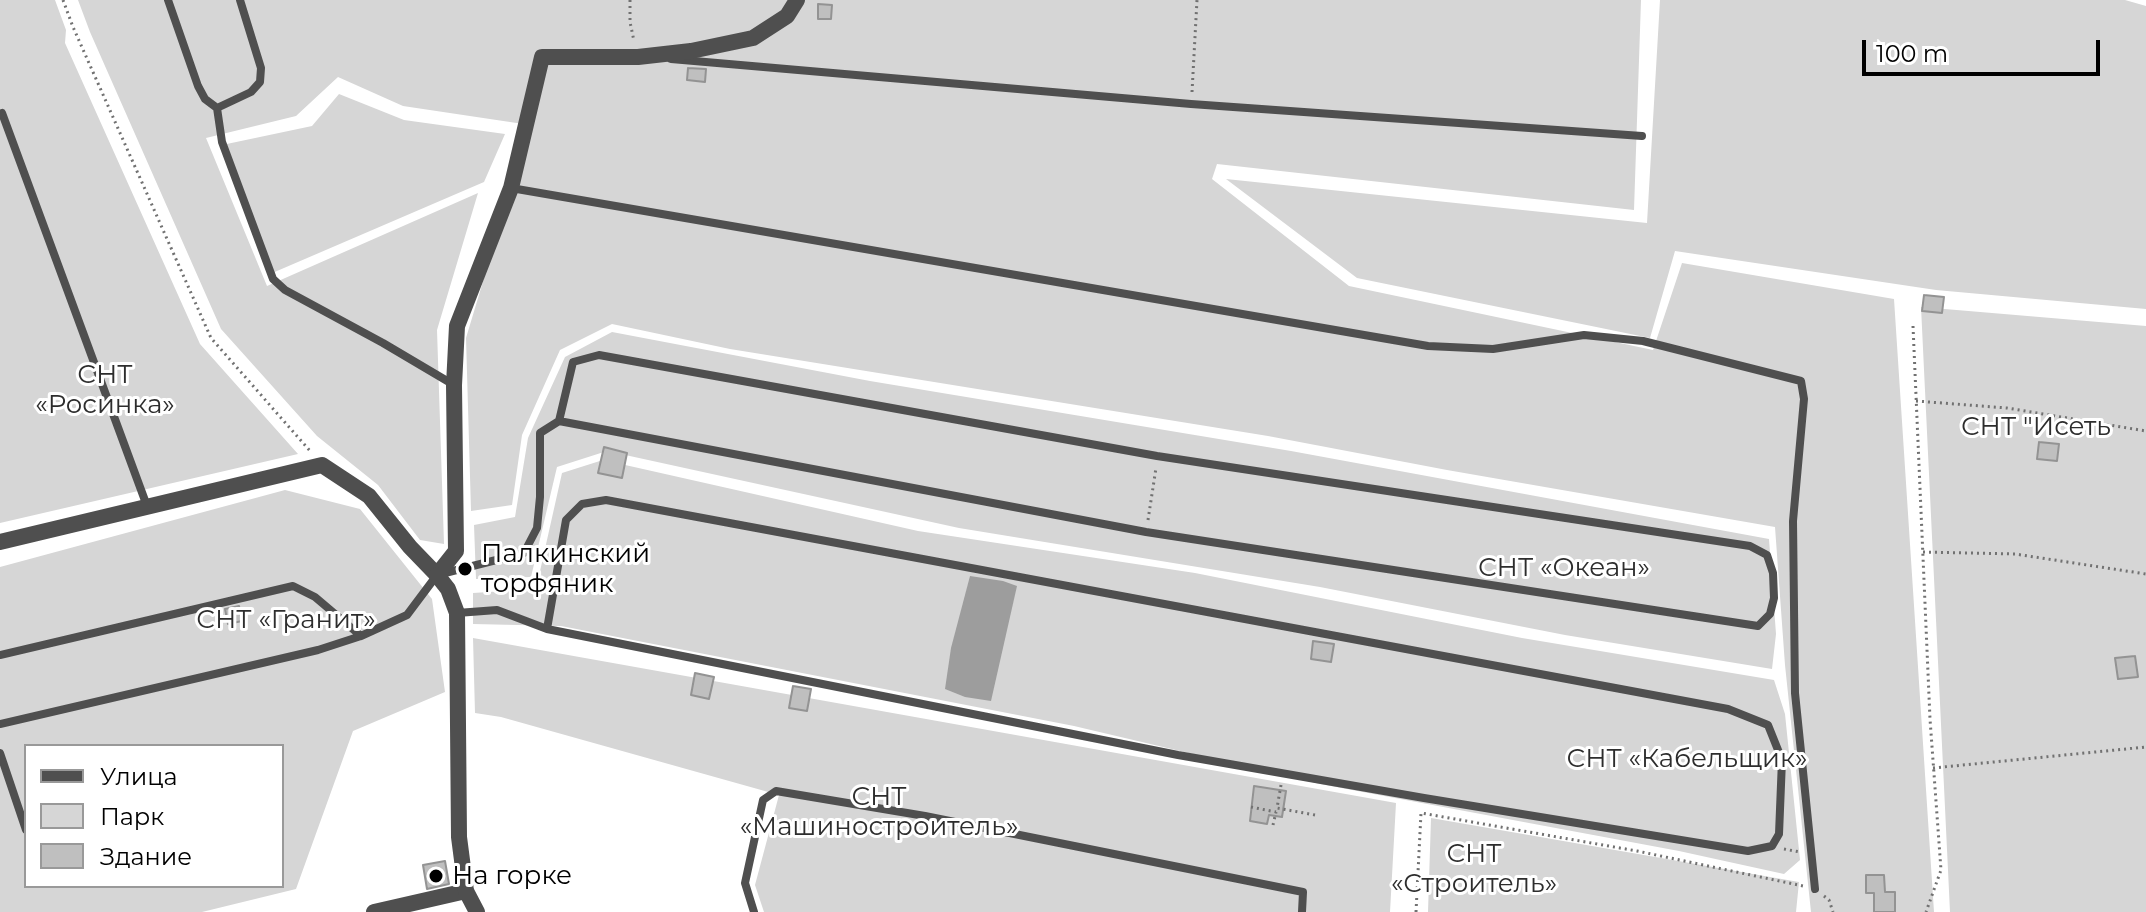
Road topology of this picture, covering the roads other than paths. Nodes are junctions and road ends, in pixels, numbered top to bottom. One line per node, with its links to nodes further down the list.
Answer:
1 (168, 0): 5 (lane)
2 (240, 0): 5 (lane)
3 (797, 0): 4 (street)
4 (638, 57): 7 (lane); 8 (street)
5 (217, 108): 9 (lane)
6 (2, 113): 11 (lane)
7 (1642, 136)
8 (511, 188): 9 (street); 21 (lane)
9 (454, 385): 13 (street)
10 (559, 421): 10 (lane); 13 (lane)
11 (147, 507): 12 (street); 13 (street)
12 (0, 542)
13 (437, 575): 14 (street); 16 (lane)
14 (457, 613): 15 (lane); 22 (street)
15 (547, 629): 15 (lane)
16 (361, 636): 17 (lane); 18 (lane)
17 (0, 655)
18 (0, 724)
19 (0, 753): 20 (lane)
20 (24, 824)
21 (1815, 889)
22 (466, 891): 23 (street); 24 (street)
23 (374, 912)
24 (477, 912)
25 (754, 912): 26 (lane)
26 (1302, 912)

